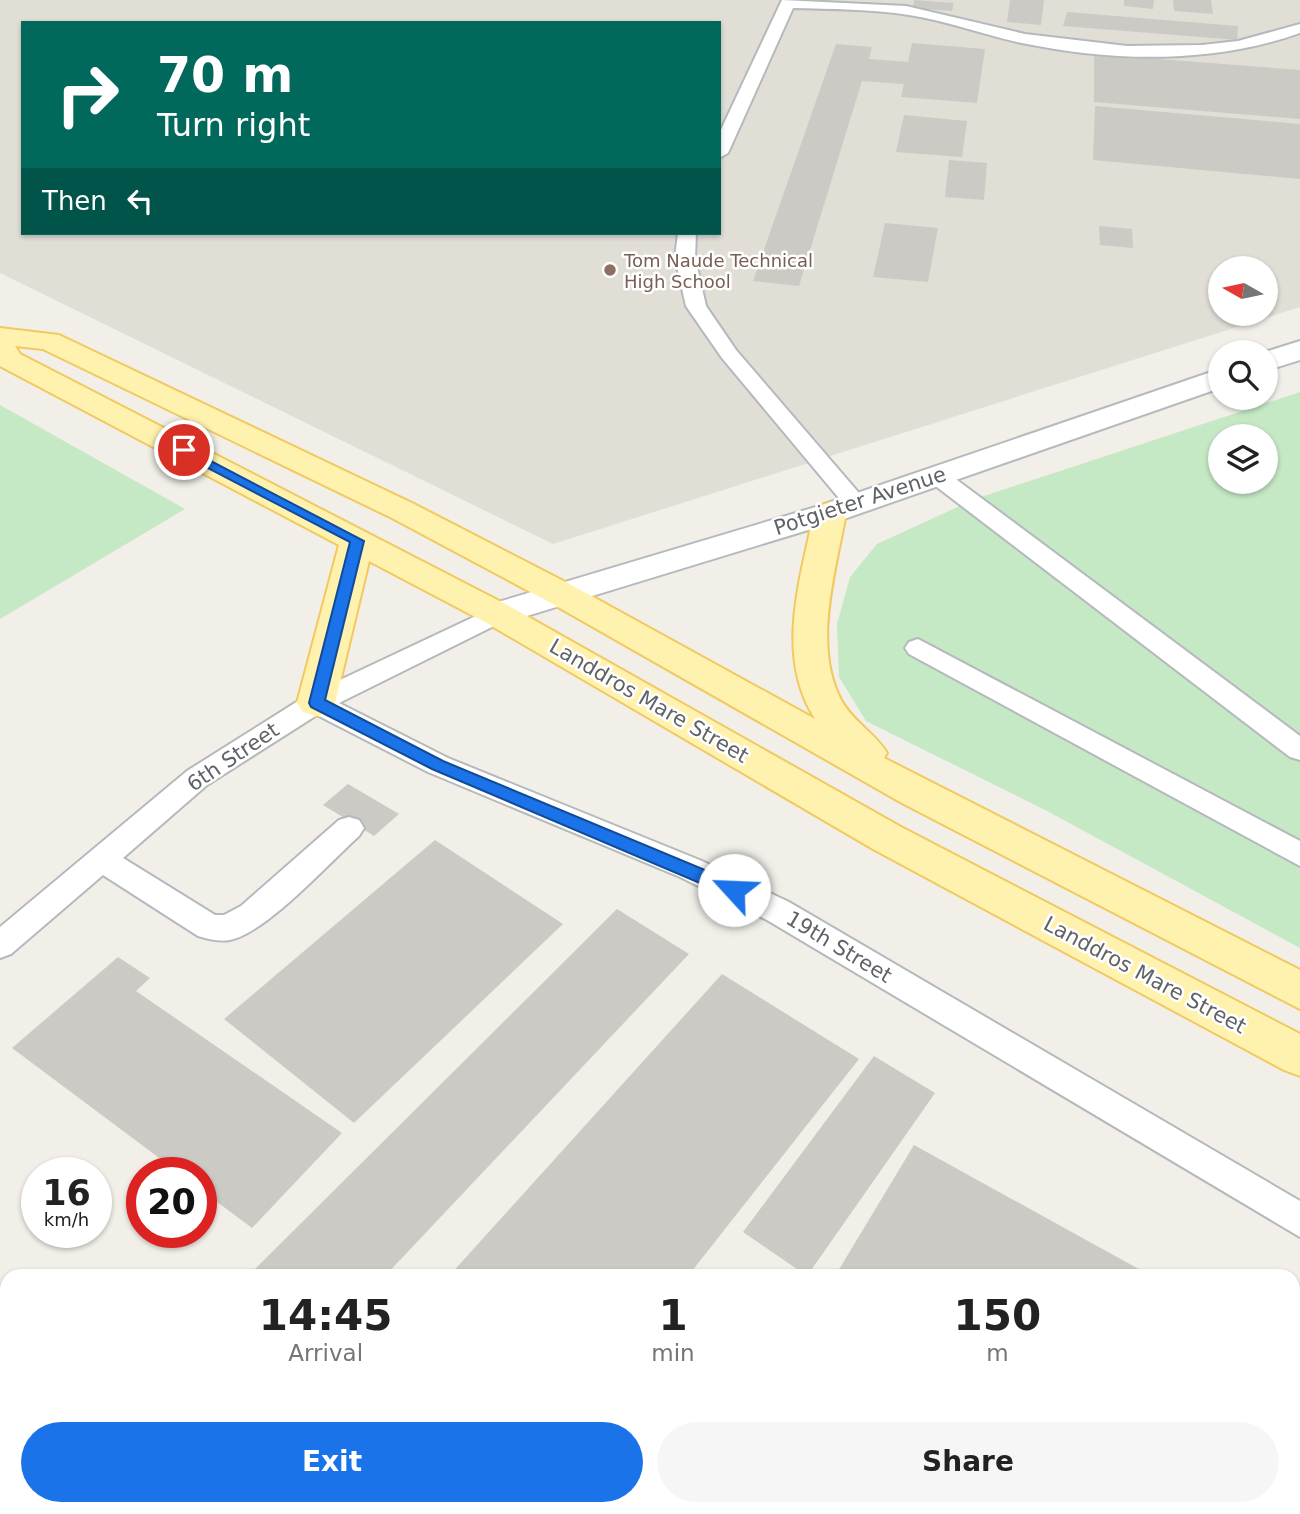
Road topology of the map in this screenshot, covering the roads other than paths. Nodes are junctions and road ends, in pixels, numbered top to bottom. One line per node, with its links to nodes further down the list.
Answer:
1 (789, 1): 2 (lane); 3 (lane)
2 (1300, 28)
3 (721, 149)
4 (687, 235): 11 (lane)
5 (0, 336): 13 (main road)
6 (0, 345): 12 (main road, Landdros Mare Street)
7 (1300, 350): 8 (street)
8 (1278, 358)
9 (1208, 382): 10 (street, Potgieter Avenue)
10 (937, 476): 11 (street, Potgieter Avenue); 17 (lane)
11 (843, 509): 13 (street, Potgieter Avenue); 18 (main road)
12 (357, 541): 14 (main road, Landdros Mare Street); 16 (main road)
13 (563, 595): 14 (street, Potgieter Avenue); 18 (main road)
14 (497, 614): 16 (lane, 6th Street); 24 (main road, Landdros Mare Street)
15 (918, 648): 20 (lane)
16 (316, 703): 21 (lane, 6th Street); 25 (lane, 19th Street)
17 (1300, 750)
18 (916, 793): 23 (main road)
19 (349, 828): 21 (lane)
20 (1300, 855)
21 (102, 859): 22 (lane, 6th Street)
22 (0, 945)
23 (1300, 991)
24 (1300, 1056)
25 (1300, 1220)

